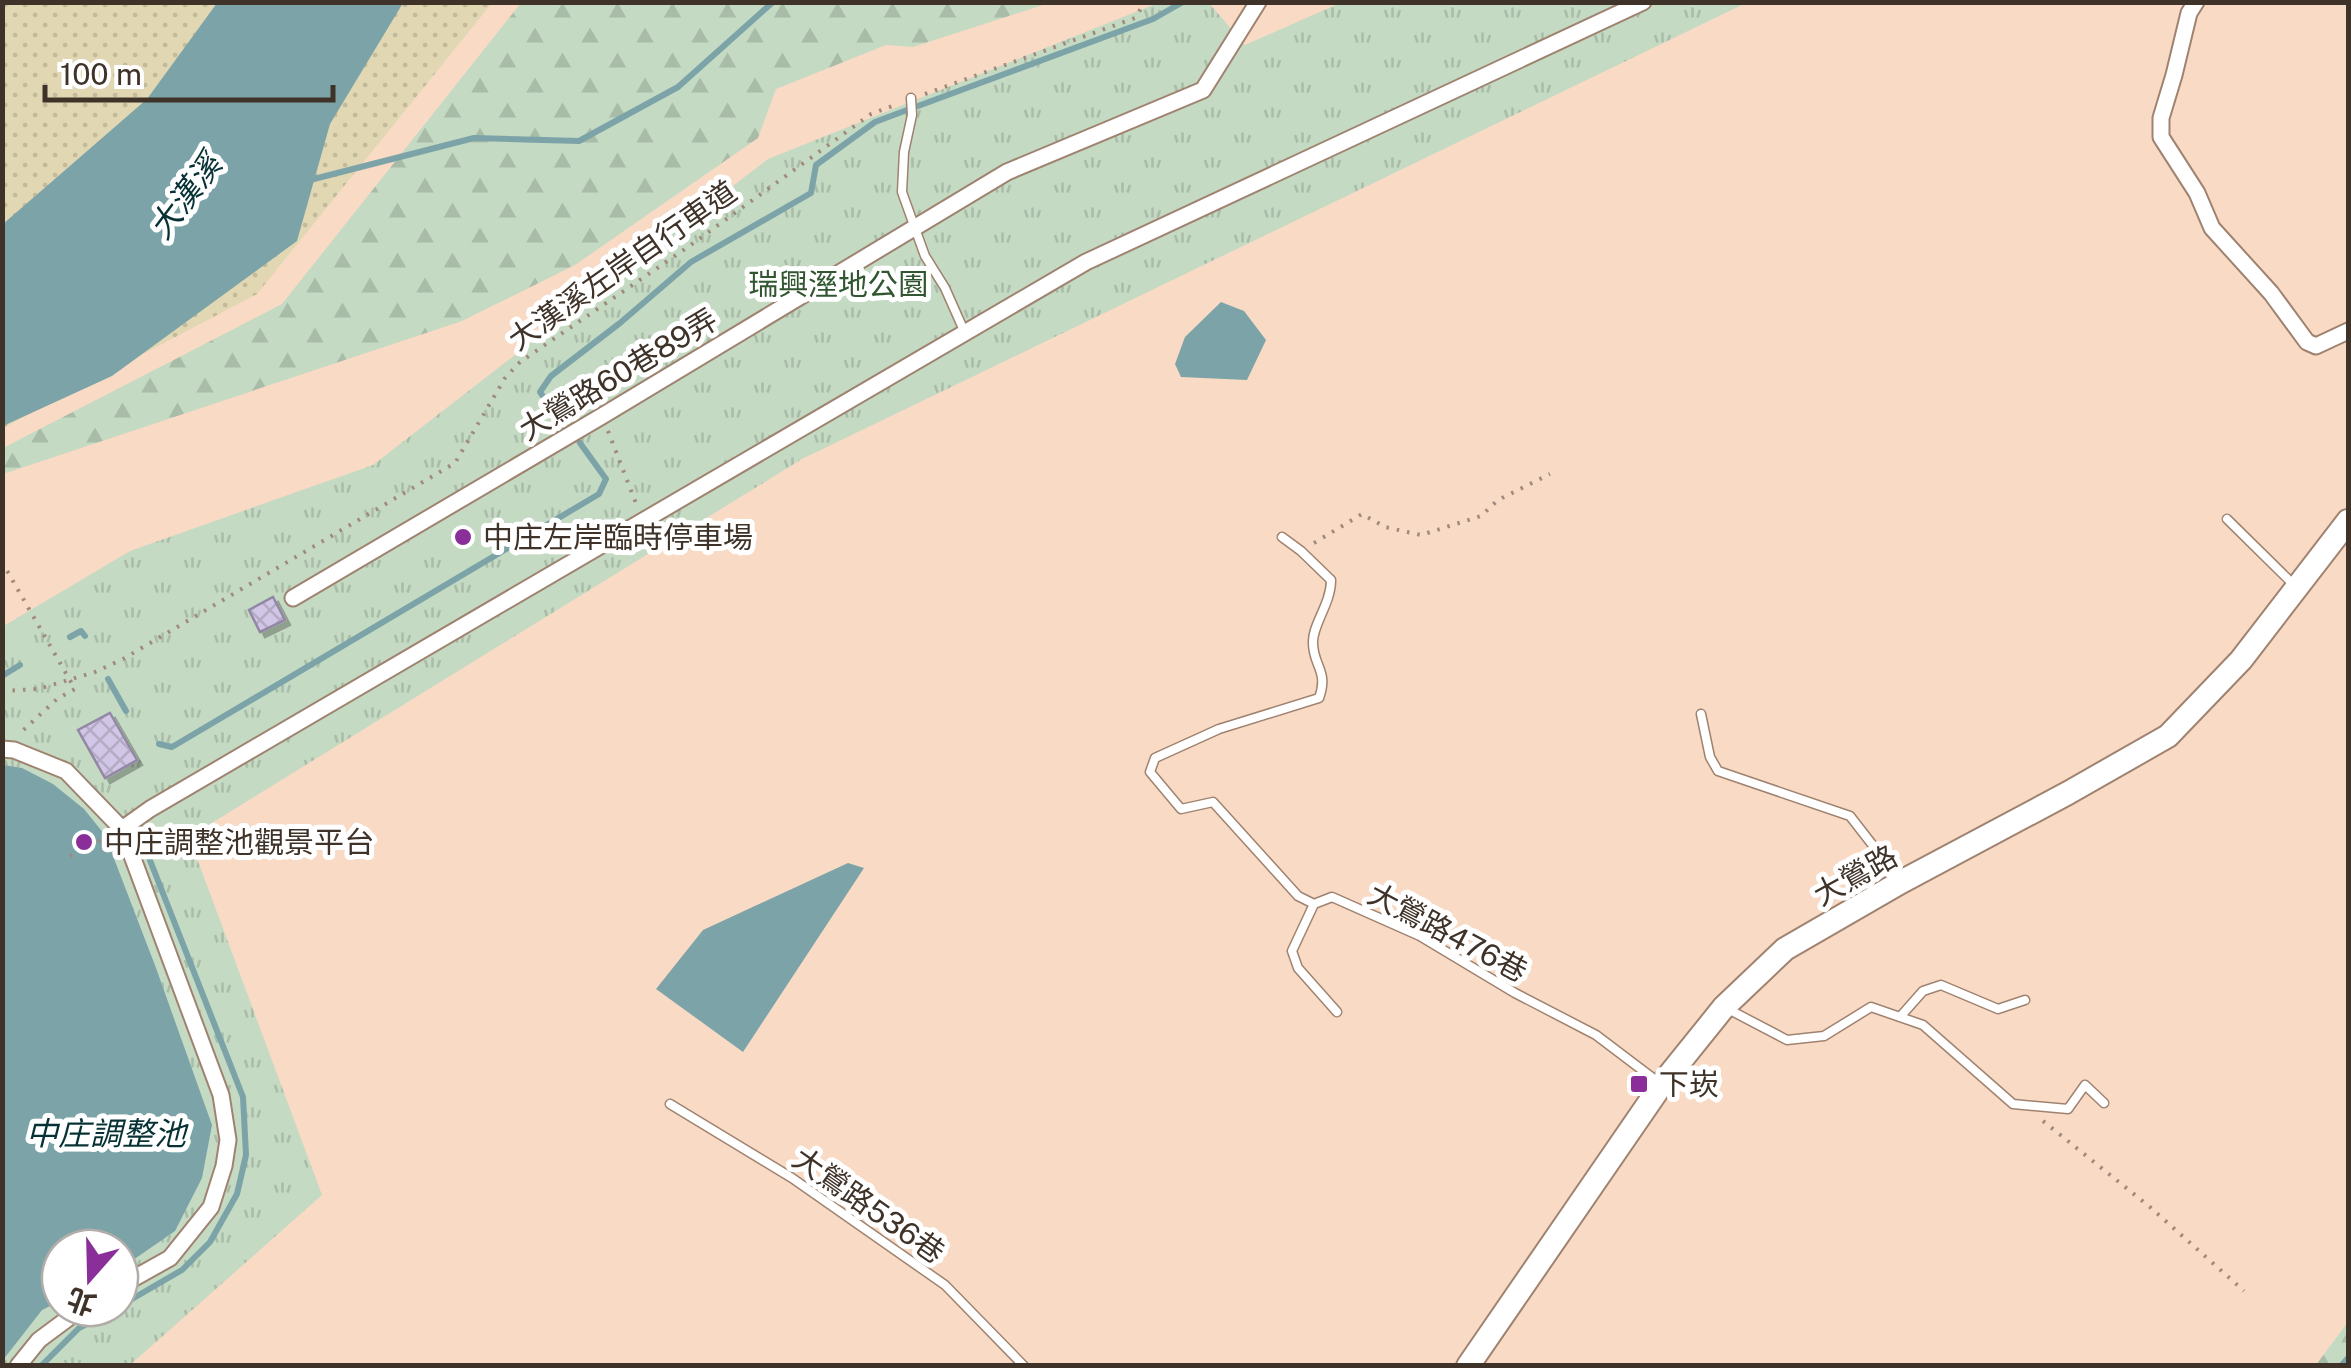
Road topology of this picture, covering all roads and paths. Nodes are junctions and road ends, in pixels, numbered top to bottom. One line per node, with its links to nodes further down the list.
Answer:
1 (1145, 2): 5 (path, 大漢溪左岸自行車道)
2 (1258, 2): 6 (street, 大鶯路60巷89弄)
3 (1643, 2): 8 (street)
4 (2196, 2): 7 (street)
5 (911, 98): 6 (lane); 19 (path, 大漢溪左岸自行車道)
6 (915, 226): 8 (lane); 9 (street, 大鶯路60巷89弄)
7 (2348, 331)
8 (965, 333): 11 (street)
9 (602, 416): 11 (path); 18 (street, 大鶯路60巷89弄)
10 (1550, 474): 15 (path)
11 (643, 519): 24 (street)
12 (2227, 519): 17 (lane)
13 (2348, 521): 17 (street, 大鶯路)
14 (1282, 537): 15 (lane)
15 (1301, 550): 27 (lane)
16 (2, 562): 19 (path)
17 (2296, 587): 26 (street, 大鶯路)
18 (293, 598)
19 (69, 680): 20 (path, 大漢溪左岸自行車道); 22 (path)
20 (2, 691)
21 (1702, 714): 26 (lane)
22 (18, 735)
23 (2, 749): 24 (street)
24 (117, 832): 25 (path); 36 (street)
25 (70, 856)
26 (1902, 882): 29 (street, 大鶯路)
27 (1314, 904): 30 (lane); 32 (lane, 大鶯路476巷)
28 (2025, 1000): 31 (lane)
29 (1724, 1007): 31 (lane); 32 (street, 大鶯路)
30 (1337, 1012)
31 (1900, 1017): 35 (lane)
32 (1662, 1084): 41 (street, 大鶯路)
33 (2104, 1103): 35 (lane)
34 (670, 1104): 40 (lane, 大鶯路536巷)
35 (2013, 1104): 37 (path)
36 (140, 1275)
37 (2244, 1291)
38 (56, 1328): 39 (street)
39 (18, 1366)
40 (1024, 1366)
41 (1468, 1366)

